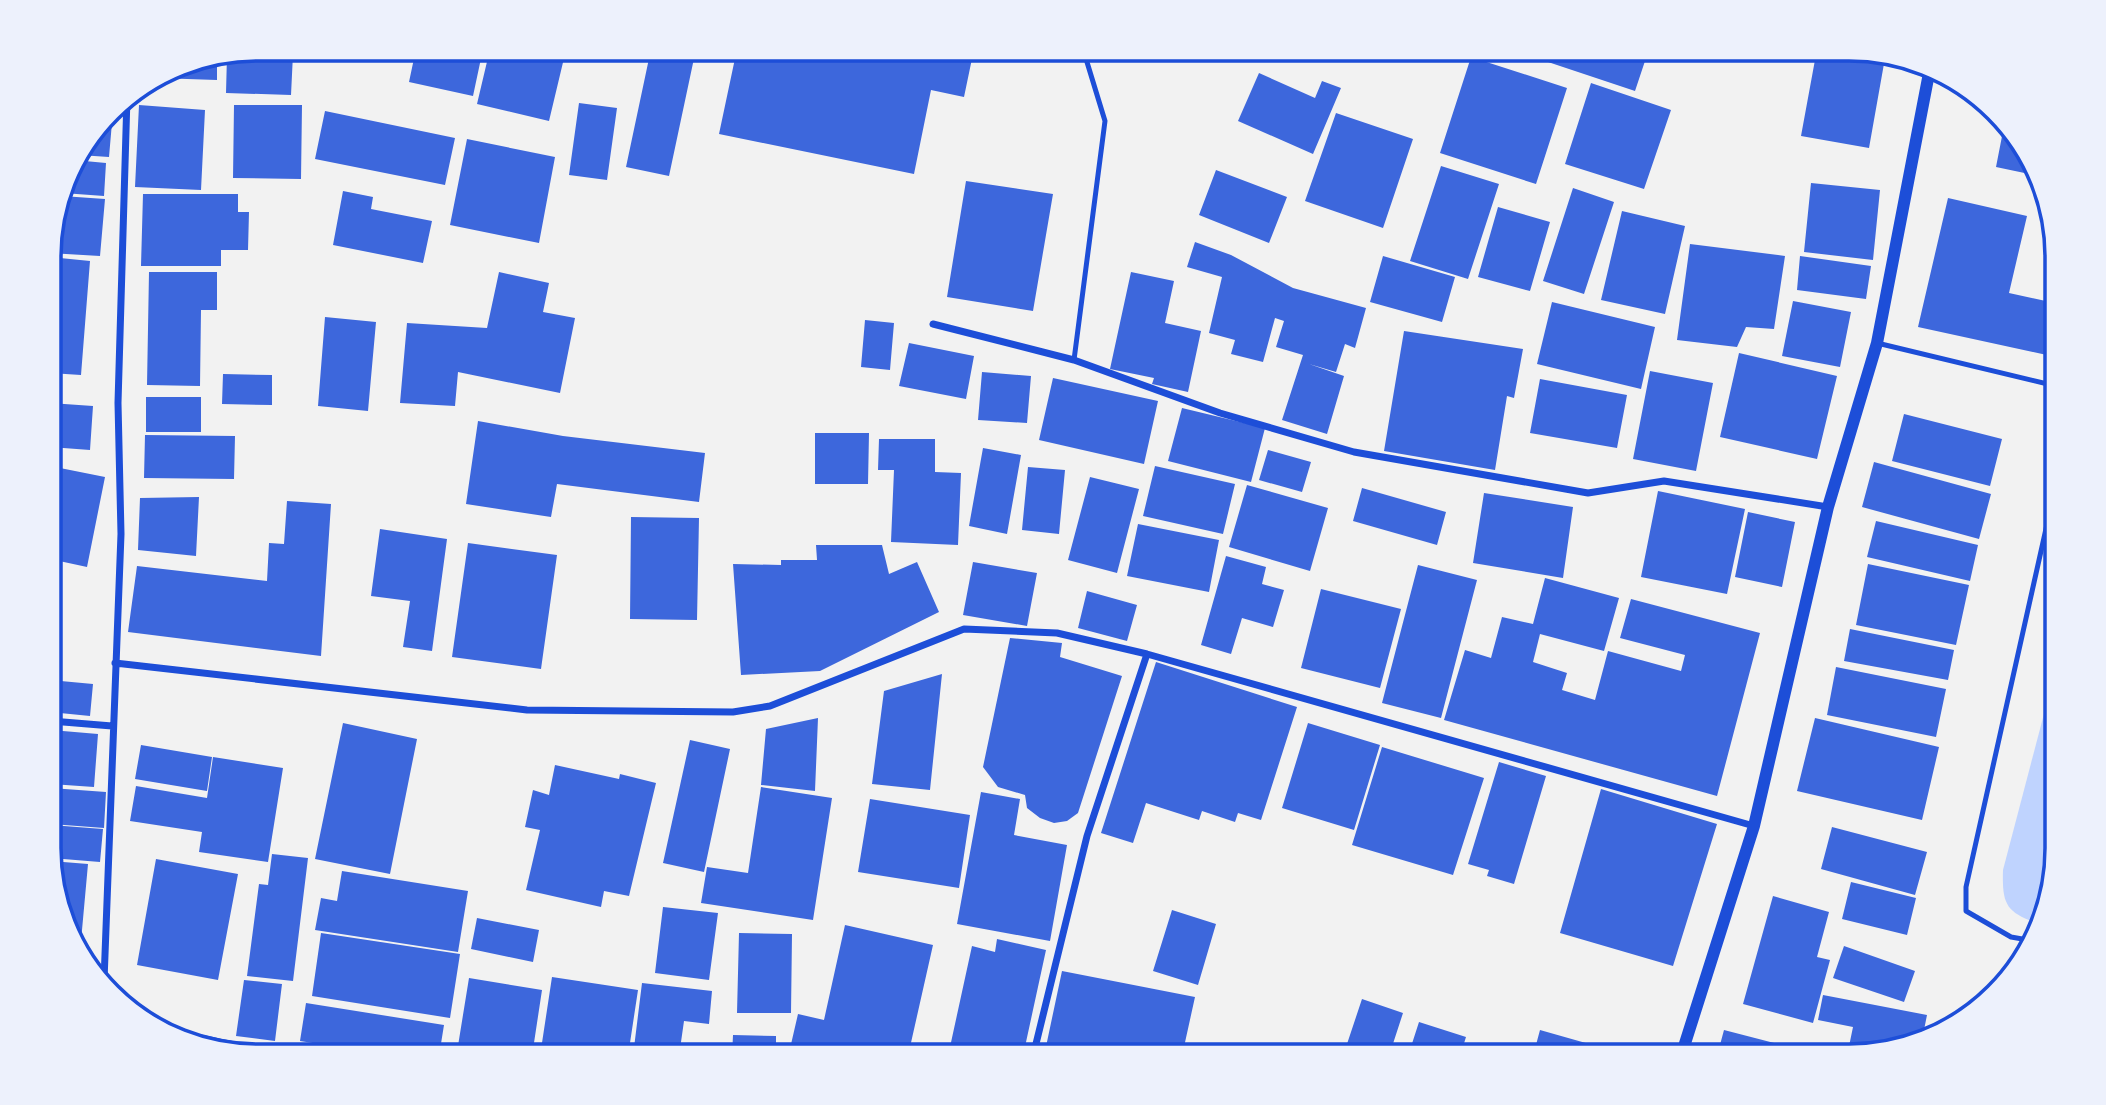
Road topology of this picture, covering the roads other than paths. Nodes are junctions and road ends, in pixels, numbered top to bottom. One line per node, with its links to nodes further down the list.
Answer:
1 (1087, 61): 6 (lane)
2 (1928, 79): 5 (street)
3 (127, 111): 11 (street)
4 (933, 324): 6 (street)
5 (1877, 343): 7 (lane); 8 (street)
6 (1074, 360): 8 (street)
7 (2045, 383)
8 (1828, 507): 14 (street)
9 (2045, 533): 15 (lane)
10 (1147, 654): 11 (street); 14 (street); 18 (street)
11 (115, 663): 13 (street)
12 (61, 722): 13 (street)
13 (112, 726): 16 (street)
14 (1755, 826): 17 (street)
15 (2021, 939)
16 (105, 970)
17 (1685, 1043)
18 (1036, 1044)

